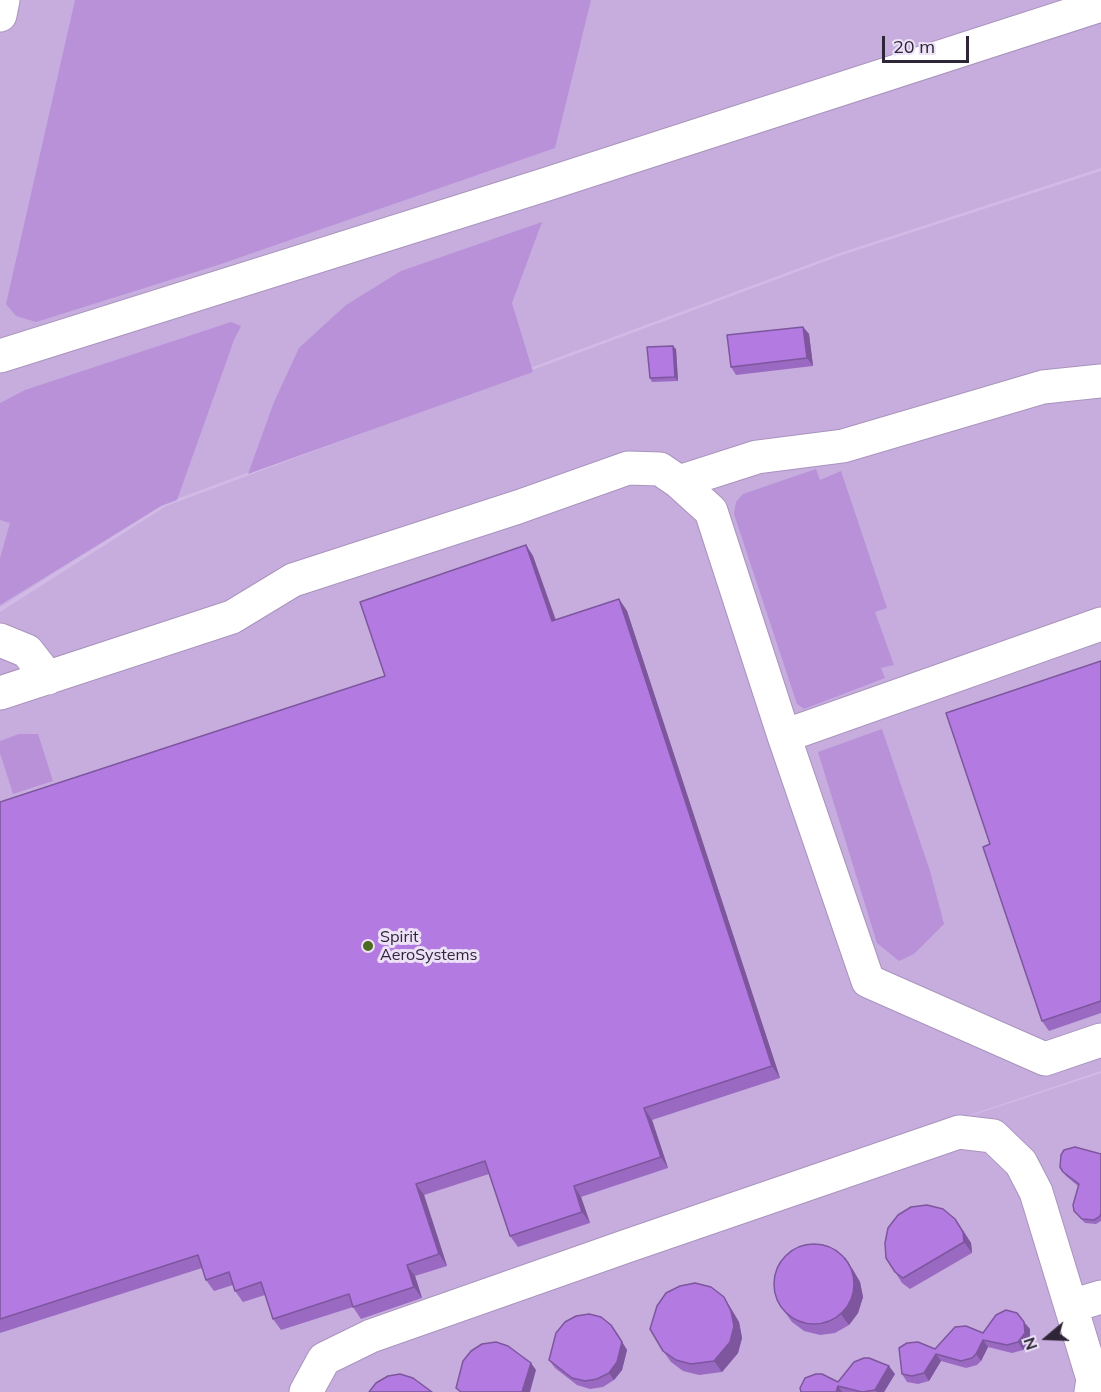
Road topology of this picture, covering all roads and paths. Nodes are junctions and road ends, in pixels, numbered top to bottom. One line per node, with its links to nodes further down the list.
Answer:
1 (3, 0): 3 (lane)
2 (1101, 5): 4 (lane)
3 (0, 15)
4 (0, 356)
5 (1101, 381): 6 (lane)
6 (679, 482): 9 (lane); 11 (lane)
7 (1101, 624): 11 (lane)
8 (0, 640): 9 (lane)
9 (48, 678): 10 (lane)
10 (0, 693)
11 (784, 736): 12 (lane)
12 (1101, 1040)
13 (1086, 1302): 14 (lane); 15 (lane)
14 (306, 1392)
15 (1091, 1392)

